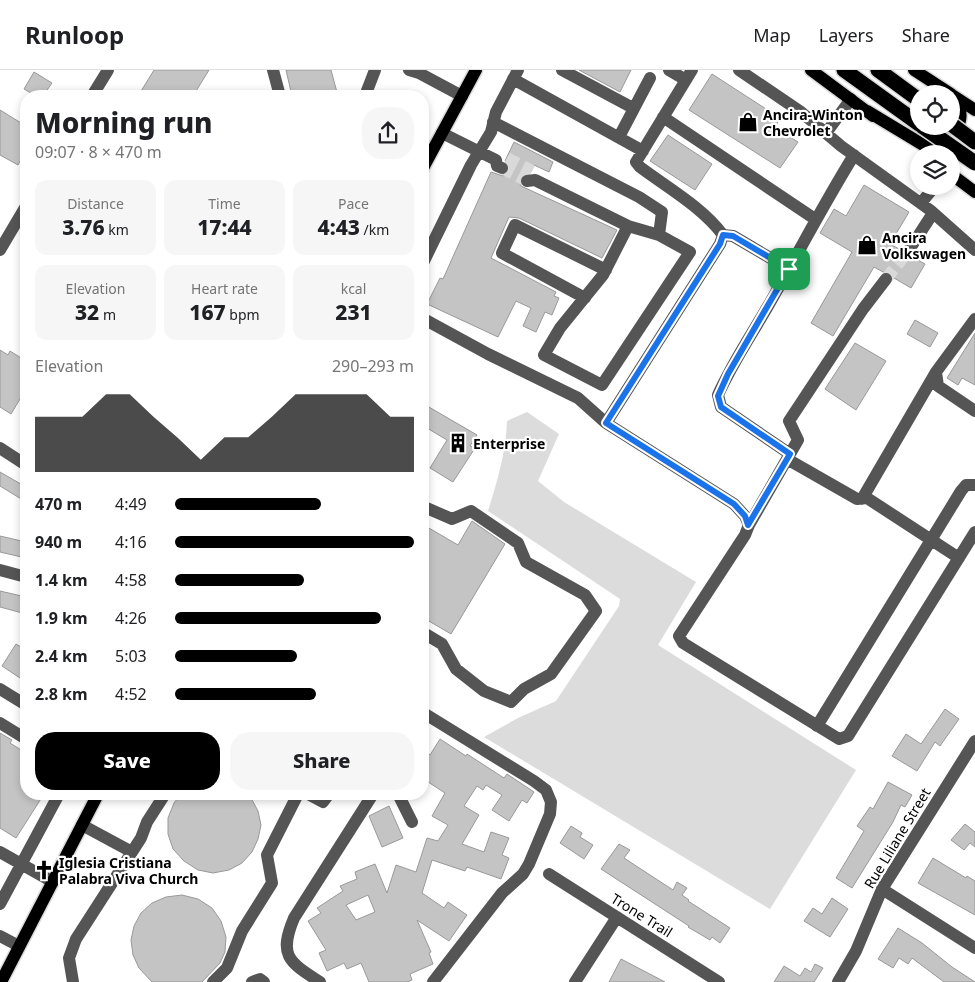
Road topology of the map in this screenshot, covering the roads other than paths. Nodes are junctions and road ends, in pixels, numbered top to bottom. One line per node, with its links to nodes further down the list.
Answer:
1 (273, 70): 20 (street)
2 (375, 70): 21 (street)
3 (409, 70): 23 (street)
4 (476, 70): 23 (main road)
5 (562, 70): 26 (street)
6 (669, 70): 14 (street)
7 (739, 70): 34 (street)
8 (811, 70): 24 (main road)
9 (844, 70): 30 (highway)
10 (878, 70): 22 (highway)
11 (914, 70): 16 (main road)
12 (104, 71): 19 (street)
13 (515, 75): 31 (street); 37 (street)
14 (689, 75): 29 (street)
15 (650, 78): 26 (street)
16 (928, 79): 17 (main road); 18 (main road)
17 (935, 85)
18 (937, 85)
19 (95, 90)
20 (278, 90)
21 (367, 90)
22 (910, 93)
23 (462, 96): 33 (main road)
24 (851, 99): 28 (main road); 34 (street)
25 (960, 100): 27 (main road)
26 (633, 108): 37 (street)
27 (975, 110)
28 (867, 111): 36 (main road); 39 (main road)
29 (663, 117): 41 (street); 53 (street)
30 (910, 118)
31 (493, 122): 40 (street); 55 (street)
32 (960, 131): 38 (highway, bridge)
33 (442, 133): 40 (street); 43 (main road)
34 (826, 133): 42 (street)
35 (935, 135): 45 (highway, bridge)
36 (953, 135)
37 (619, 137): 41 (street)
38 (975, 142)
39 (912, 145)
40 (480, 151): 44 (street); 60 (street)
41 (643, 151): 56 (street)
42 (854, 155): 50 (street); 53 (street)
43 (429, 157)
44 (502, 162)
45 (975, 163)
46 (531, 177): 54 (street)
47 (960, 181): 48 (main road)
48 (975, 192)
49 (928, 195): 50 (street)
50 (921, 203): 51 (street)
51 (933, 213): 58 (street); 59 (street)
52 (20, 216): 57 (street)
53 (815, 219): 61 (street)
54 (628, 226): 55 (street); 62 (street)
55 (659, 235): 64 (street)
56 (723, 235): 61 (street); 69 (street)
57 (0, 250)
58 (908, 250)
59 (975, 250)
60 (429, 251)
61 (789, 269): 71 (street)
62 (606, 270): 64 (street); 64 (street)
63 (886, 278): 71 (street)
64 (585, 298)
65 (975, 318): 67 (street)
66 (429, 322): 69 (street)
67 (936, 372): 68 (street); 74 (street)
68 (975, 411)
69 (606, 423): 76 (street)
70 (0, 448): 72 (street)
71 (789, 457): 74 (street); 76 (street)
72 (20, 461)
73 (975, 485): 78 (street)
74 (862, 499): 78 (street)
75 (429, 509): 82 (street)
76 (748, 525): 87 (street)
77 (975, 532): 79 (street)
78 (931, 540): 79 (street); 87 (street)
79 (959, 558): 87 (street)
80 (0, 570): 81 (street)
81 (20, 575)
82 (429, 636)
83 (0, 689): 84 (street)
84 (20, 702)
85 (429, 719): 113 (street)
86 (0, 723): 88 (street)
87 (817, 726)
88 (20, 735)
89 (975, 741): 103 (street, Rue Liliane Street)
90 (56, 800): 100 (street)
91 (95, 800): 97 (main road)
92 (161, 800): 99 (street)
93 (295, 800): 111 (street)
94 (369, 800): 112 (street)
95 (401, 800): 96 (street)
96 (412, 822)
97 (82, 825): 99 (street); 102 (main road)
98 (0, 852): 100 (street)
99 (132, 852): 110 (street)
100 (22, 865): 102 (street); 104 (street)
101 (549, 874): 105 (street, Trone Trail)
102 (53, 882): 107 (main road)
103 (882, 888): 108 (street); 116 (street, Rue Liliane Street)
104 (0, 904)
105 (617, 917): 114 (street); 115 (street, Trone Trail)
106 (0, 936): 107 (street)
107 (20, 946): 109 (main road)
108 (975, 948)
109 (1, 982)
110 (73, 982)
111 (213, 982)
112 (320, 982)
113 (433, 982)
114 (575, 982)
115 (719, 982)
116 (838, 982)

